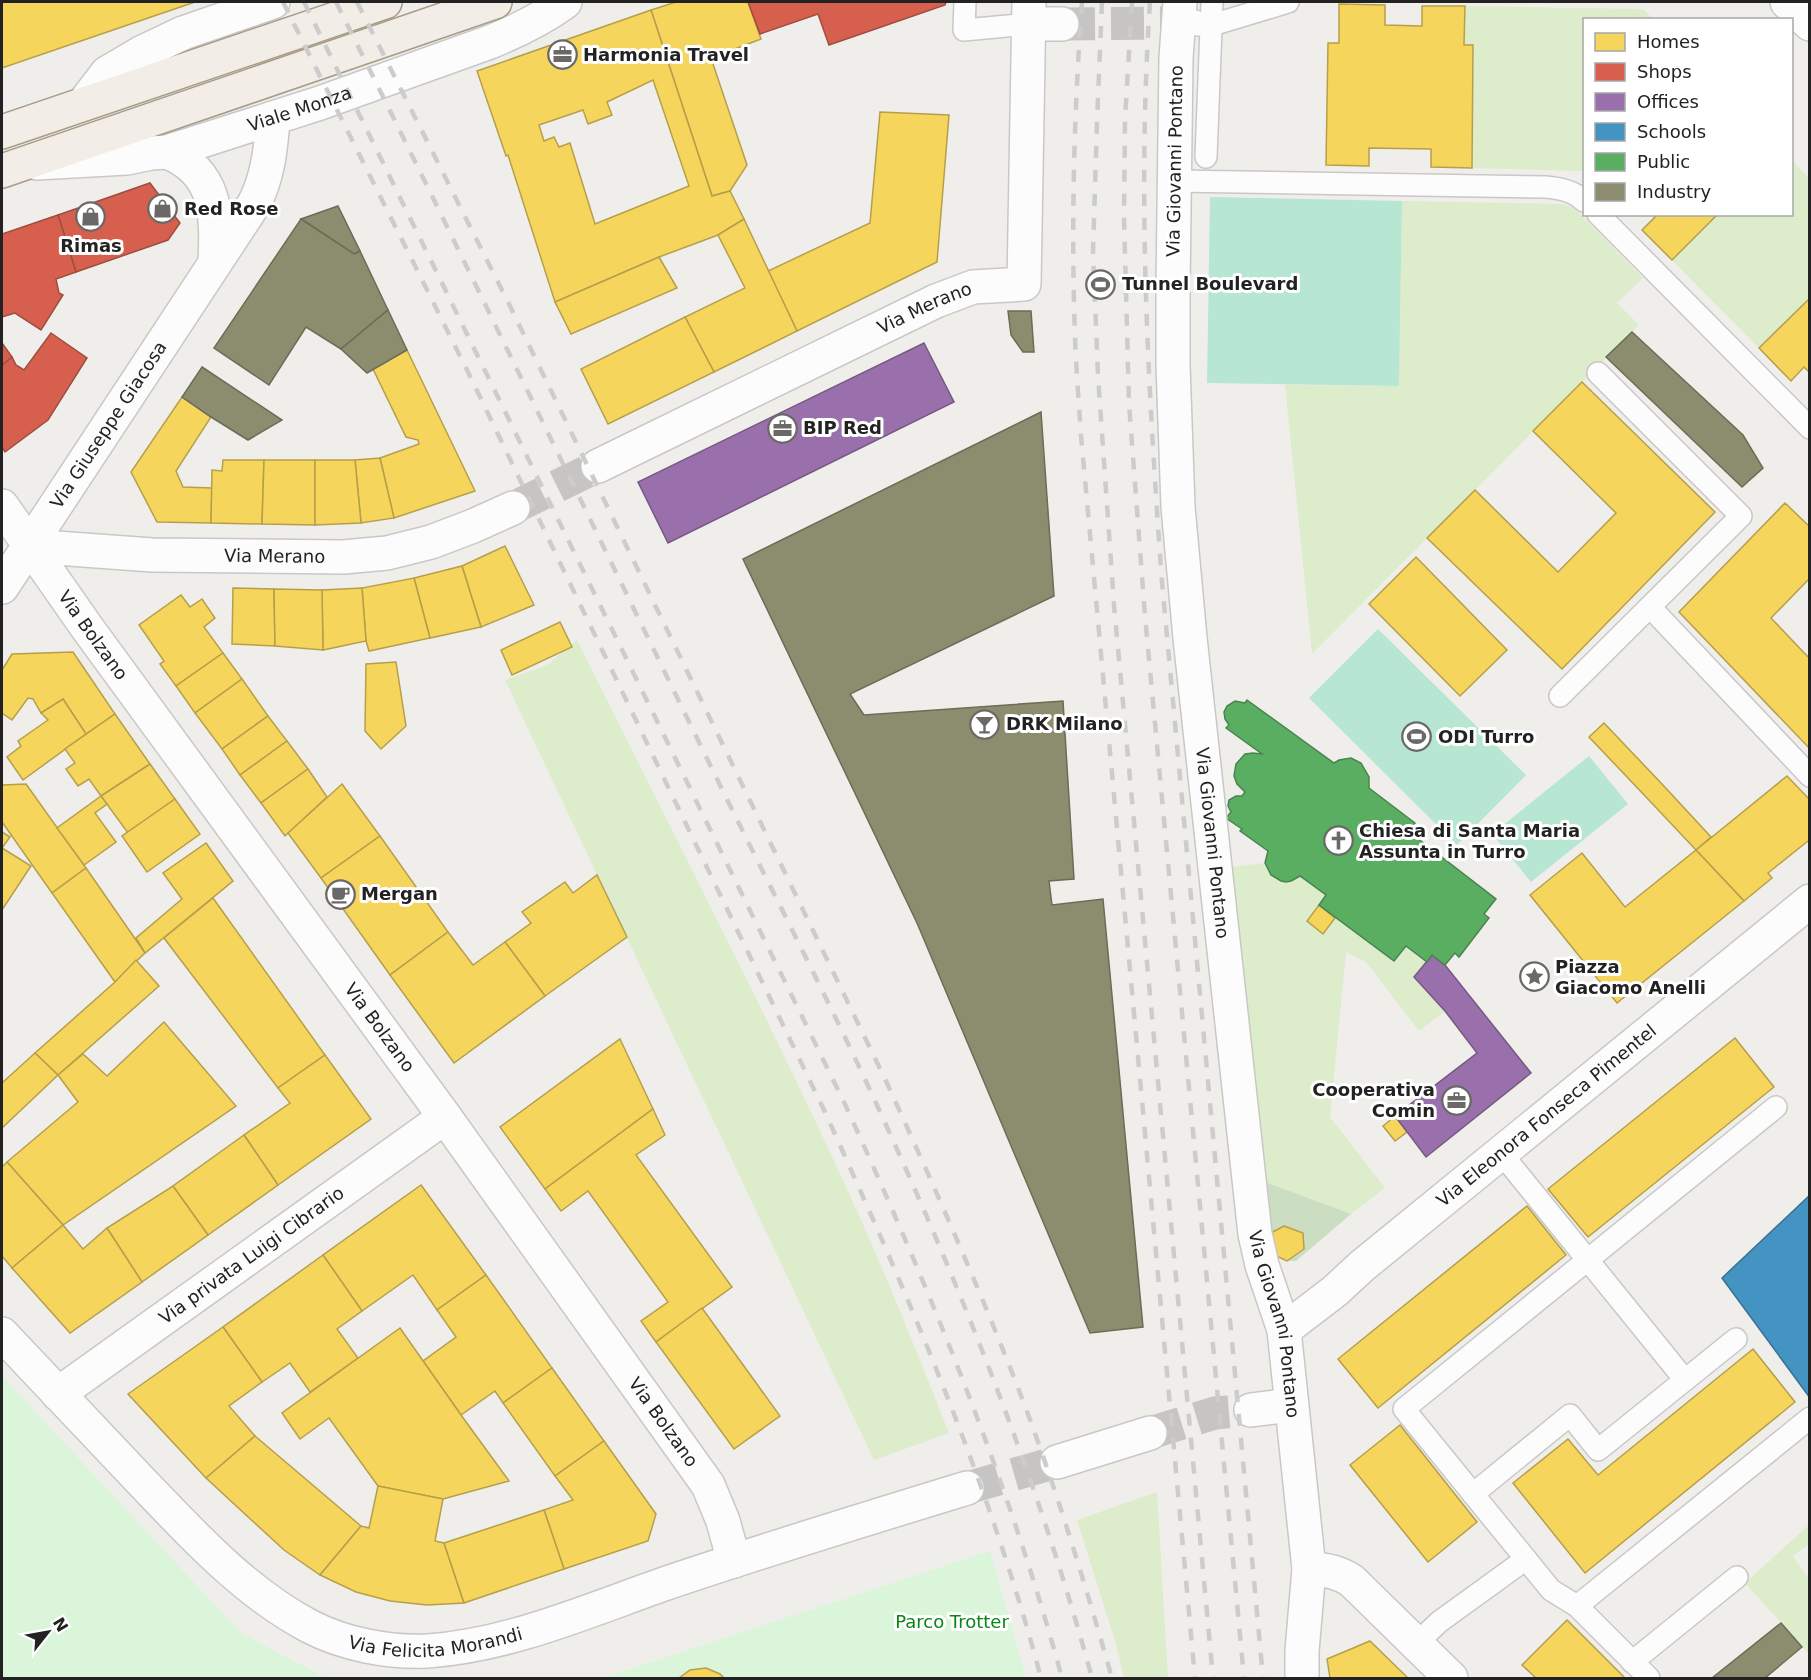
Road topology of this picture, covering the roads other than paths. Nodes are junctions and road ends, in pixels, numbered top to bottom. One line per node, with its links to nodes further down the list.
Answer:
1 (273, 2): 14 (street)
2 (385, 2): 14 (main road)
3 (495, 2): 19 (main road, Viale Monza)
4 (565, 2): 15 (street, Viale Monza)
5 (965, 2): 9 (lane)
6 (1212, 2): 13 (lane)
7 (1288, 2): 13 (lane)
8 (1787, 2): 12 (street)
9 (1029, 13): 11 (street); 26 (street, Via Merano)
10 (1174, 16): 13 (lane); 20 (street, Via Giovanni Pontano)
11 (1062, 24)
12 (1809, 24)
13 (1212, 25): 18 (lane)
14 (84, 103): 16 (main road)
15 (273, 118): 17 (street, Viale Monza); 23 (street, Via Giuseppe Giacosa)
16 (2, 132)
17 (167, 152): 19 (street, Viale Monza); 23 (street)
18 (1206, 157)
19 (11, 168)
20 (1174, 181): 21 (lane); 39 (street, Via Giovanni Pontano)
21 (1583, 200)
22 (1600, 216): 25 (lane)
23 (215, 263): 29 (street, Via Giuseppe Giacosa)
24 (1598, 373): 31 (lane)
25 (1809, 428)
26 (598, 466)
27 (2, 506): 29 (street, Via Bolzano)
28 (513, 508): 29 (street, Via Merano)
29 (29, 546): 30 (street, Via Giuseppe Giacosa); 36 (street, Via Bolzano)
30 (2, 587)
31 (1650, 607): 32 (lane); 33 (lane)
32 (1560, 696)
33 (1809, 776)
34 (1809, 901): 37 (street, Via Eleonora Fonseca Pimentel)
35 (1776, 1107): 38 (lane)
36 (445, 1117): 43 (street, Via privata Luigi Cibrario); 52 (street, Via Bolzano)
37 (1501, 1153): 38 (lane); 39 (street, Via Eleonora Fonseca Pimentel)
38 (1588, 1260): 42 (lane); 50 (lane)
39 (1284, 1330): 44 (street, Via Giovanni Pontano)
40 (2, 1334): 43 (street, Via Felicita Morandi)
41 (1736, 1339): 42 (lane)
42 (1685, 1380): 50 (lane)
43 (58, 1395): 52 (street, Via Felicita Morandi)
44 (1291, 1405): 45 (street); 53 (street, Via Giovanni Pontano)
45 (1251, 1410)
46 (1809, 1418): 55 (lane)
47 (1150, 1433): 48 (street)
48 (1057, 1462)
49 (968, 1488): 52 (street, Via Felicita Morandi)
50 (1473, 1494): 51 (lane)
51 (1526, 1559): 55 (lane); 56 (lane)
52 (734, 1561)
53 (1309, 1569): 56 (street); 58 (street, Via Giovanni Pontano)
54 (1737, 1577): 57 (lane)
55 (1577, 1606): 57 (lane)
56 (1416, 1644): 59 (street)
57 (1632, 1662): 60 (lane)
58 (1302, 1678)
59 (1451, 1678)
60 (1649, 1678)

